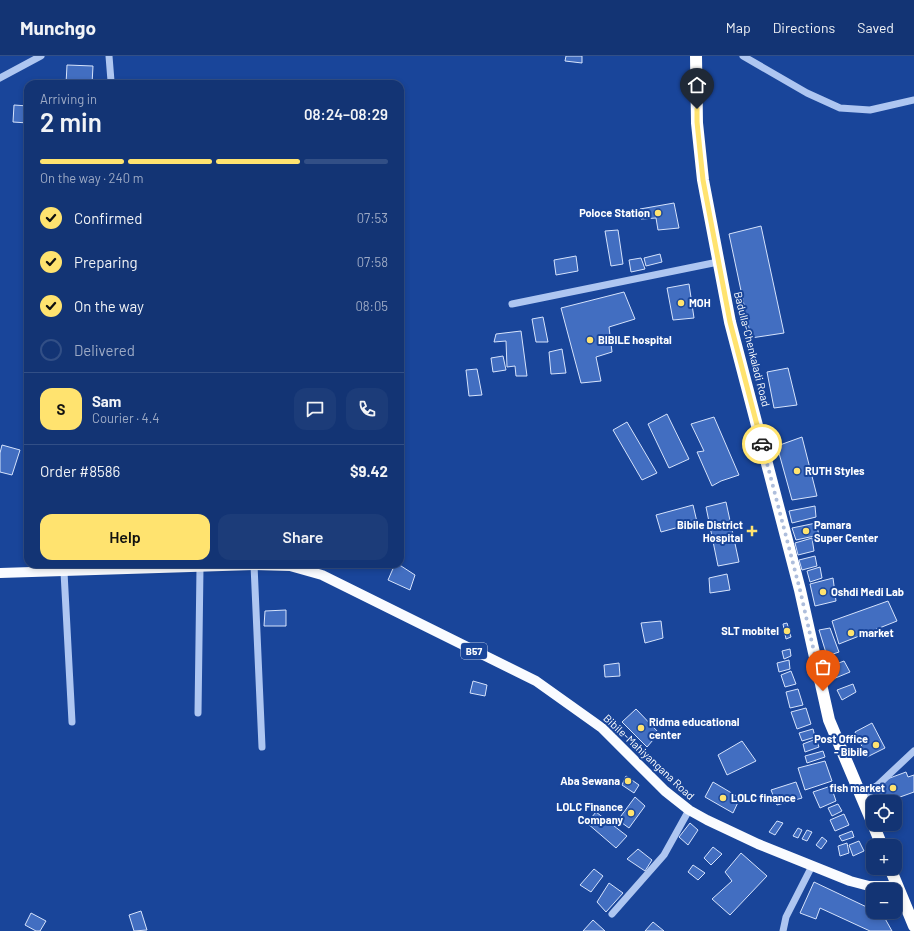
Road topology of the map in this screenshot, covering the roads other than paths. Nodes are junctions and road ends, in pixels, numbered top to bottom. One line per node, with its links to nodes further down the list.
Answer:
1 (41, 56): 5 (street)
2 (109, 56): 6 (street)
3 (696, 56): 8 (highway, Badulla-Chenkaladi Road)
4 (743, 56): 7 (street)
5 (0, 78)
6 (111, 80)
7 (914, 100)
8 (718, 262): 9 (street); 19 (highway, Badulla-Chenkaladi Road)
9 (512, 304)
10 (200, 568): 13 (main road, Bibile-Mahiyangana Road / B57); 15 (street)
11 (254, 568): 17 (street)
12 (300, 568): 21 (main road, Bibile-Mahiyangana Road / B57)
13 (64, 572): 14 (main road, Bibile-Mahiyangana Road / B57); 16 (street)
14 (0, 573)
15 (198, 713)
16 (72, 722)
17 (262, 747)
18 (914, 751): 19 (street)
19 (863, 799): 20 (highway, Badulla-Chenkaladi Road)
20 (866, 806)
21 (688, 810): 22 (main road, Bibile-Mahiyangana Road / B57); 25 (street)
22 (812, 866): 23 (main road, Bibile-Mahiyangana Road / B57); 27 (street)
23 (866, 885)
24 (902, 898): 26 (highway)
25 (612, 914)
26 (914, 926)
27 (783, 931)

